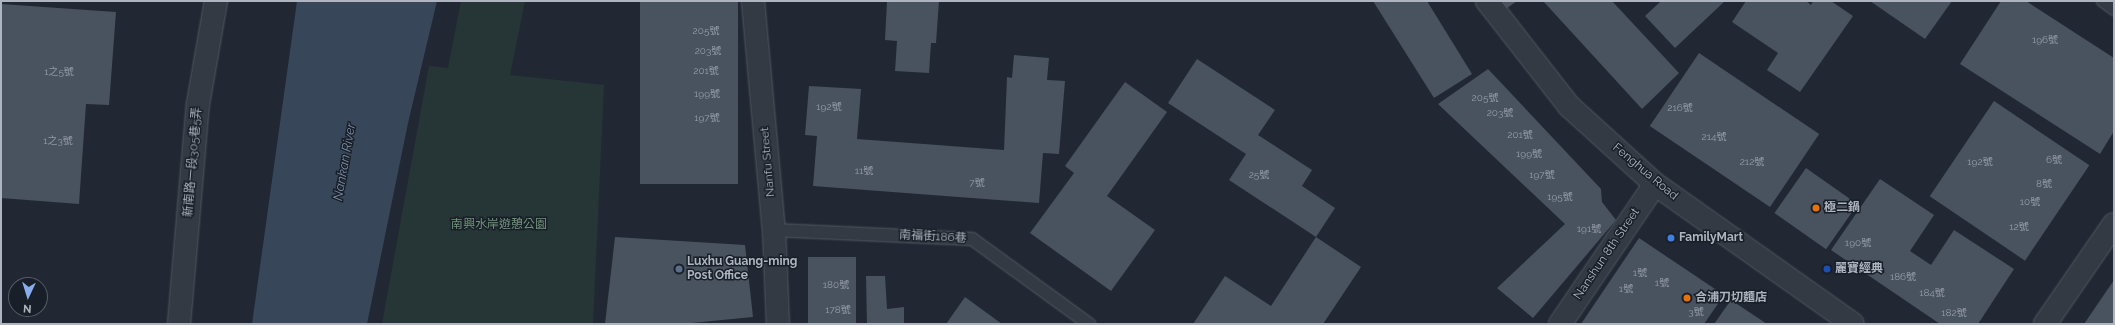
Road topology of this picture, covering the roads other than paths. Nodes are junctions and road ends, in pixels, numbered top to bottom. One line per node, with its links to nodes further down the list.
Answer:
1 (216, 1): 9 (street, 新南路一段305巷5弄)
2 (753, 1): 8 (street, Nanfu Street)
3 (1487, 1): 6 (street, Fenghua Road)
4 (2103, 1): 5 (lane)
5 (2114, 9)
6 (1655, 184): 12 (street, Nanshun 8th Street); 13 (street, Fenghua Road)
7 (2114, 224): 14 (street)
8 (774, 230): 10 (street, Nanfu Street); 11 (lane, 南福街186巷)
9 (179, 324)
10 (778, 324)
11 (1089, 324)
12 (1560, 324)
13 (1852, 324)
14 (2045, 324)

